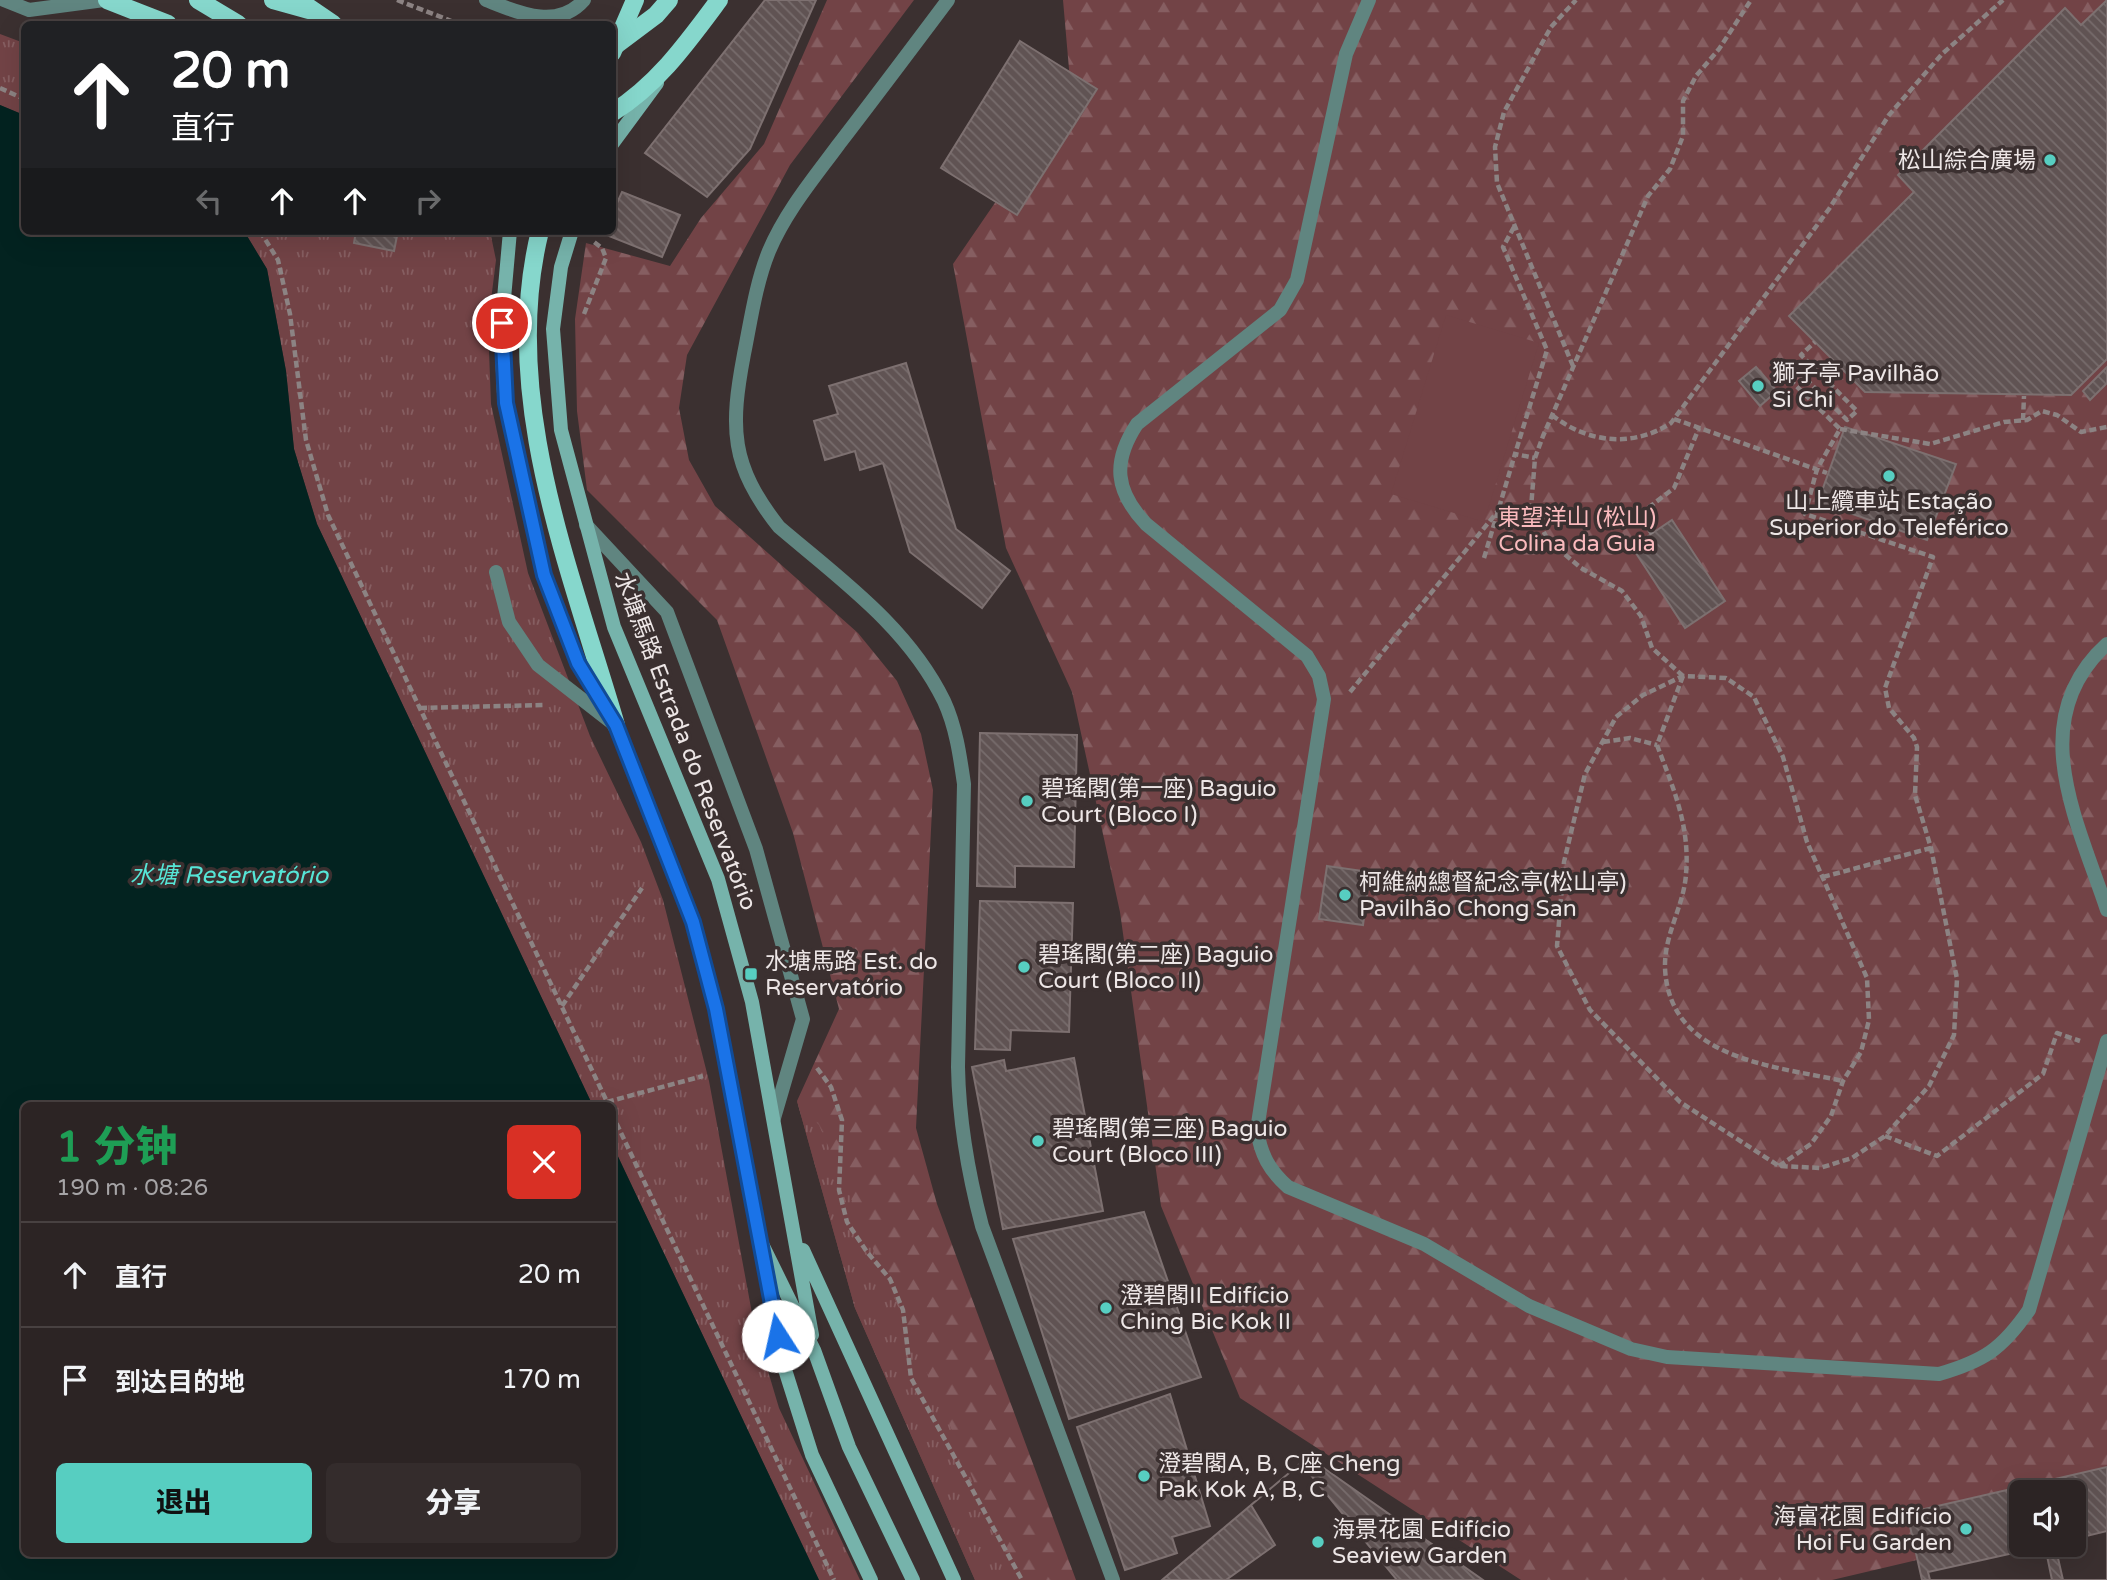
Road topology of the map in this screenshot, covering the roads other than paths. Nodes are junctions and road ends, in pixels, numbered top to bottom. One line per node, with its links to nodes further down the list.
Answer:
1 (4, 0): 2 (street)
2 (106, 0): 13 (main road)
3 (198, 0): 14 (main road)
4 (273, 0): 12 (main road)
5 (486, 0): 6 (street)
6 (584, 0)
7 (635, 0): 16 (main road, bridge)
8 (670, 0): 17 (main road)
9 (719, 0): 18 (main road)
10 (948, 0): 37 (street)
11 (1369, 0): 29 (street)
12 (304, 5): 15 (main road)
13 (160, 21)
14 (234, 21)
15 (328, 21)
16 (616, 42)
17 (616, 48)
18 (670, 65): 19 (main road); 20 (main road)
19 (616, 110)
20 (616, 139)
21 (510, 235): 27 (main road, 水塘馬路 Estrada do Reservatório)
22 (539, 235): 27 (main road)
23 (571, 235): 24 (main road, 水塘馬路 Estrada do Reservatório)
24 (585, 524): 30 (main road, 水塘馬路 Estrada do Reservatório); 30 (street)
25 (496, 572): 27 (street)
26 (2107, 645): 28 (street)
27 (616, 725): 32 (main road, 水塘馬路 Estrada do Reservatório)
28 (2107, 910)
29 (2106, 1045)
30 (774, 1118): 31 (main road, 水塘馬路 Estrada do Reservatório)
31 (796, 1234): 33 (main road, 水塘馬路 Estrada do Reservatório); 36 (main road)
32 (760, 1240): 33 (main road, 水塘馬路 Estrada do Reservatório); 34 (main road)
33 (814, 1350): 35 (main road, 水塘馬路 Estrada do Reservatório)
34 (871, 1580)
35 (913, 1580)
36 (954, 1580)
37 (1113, 1580)

